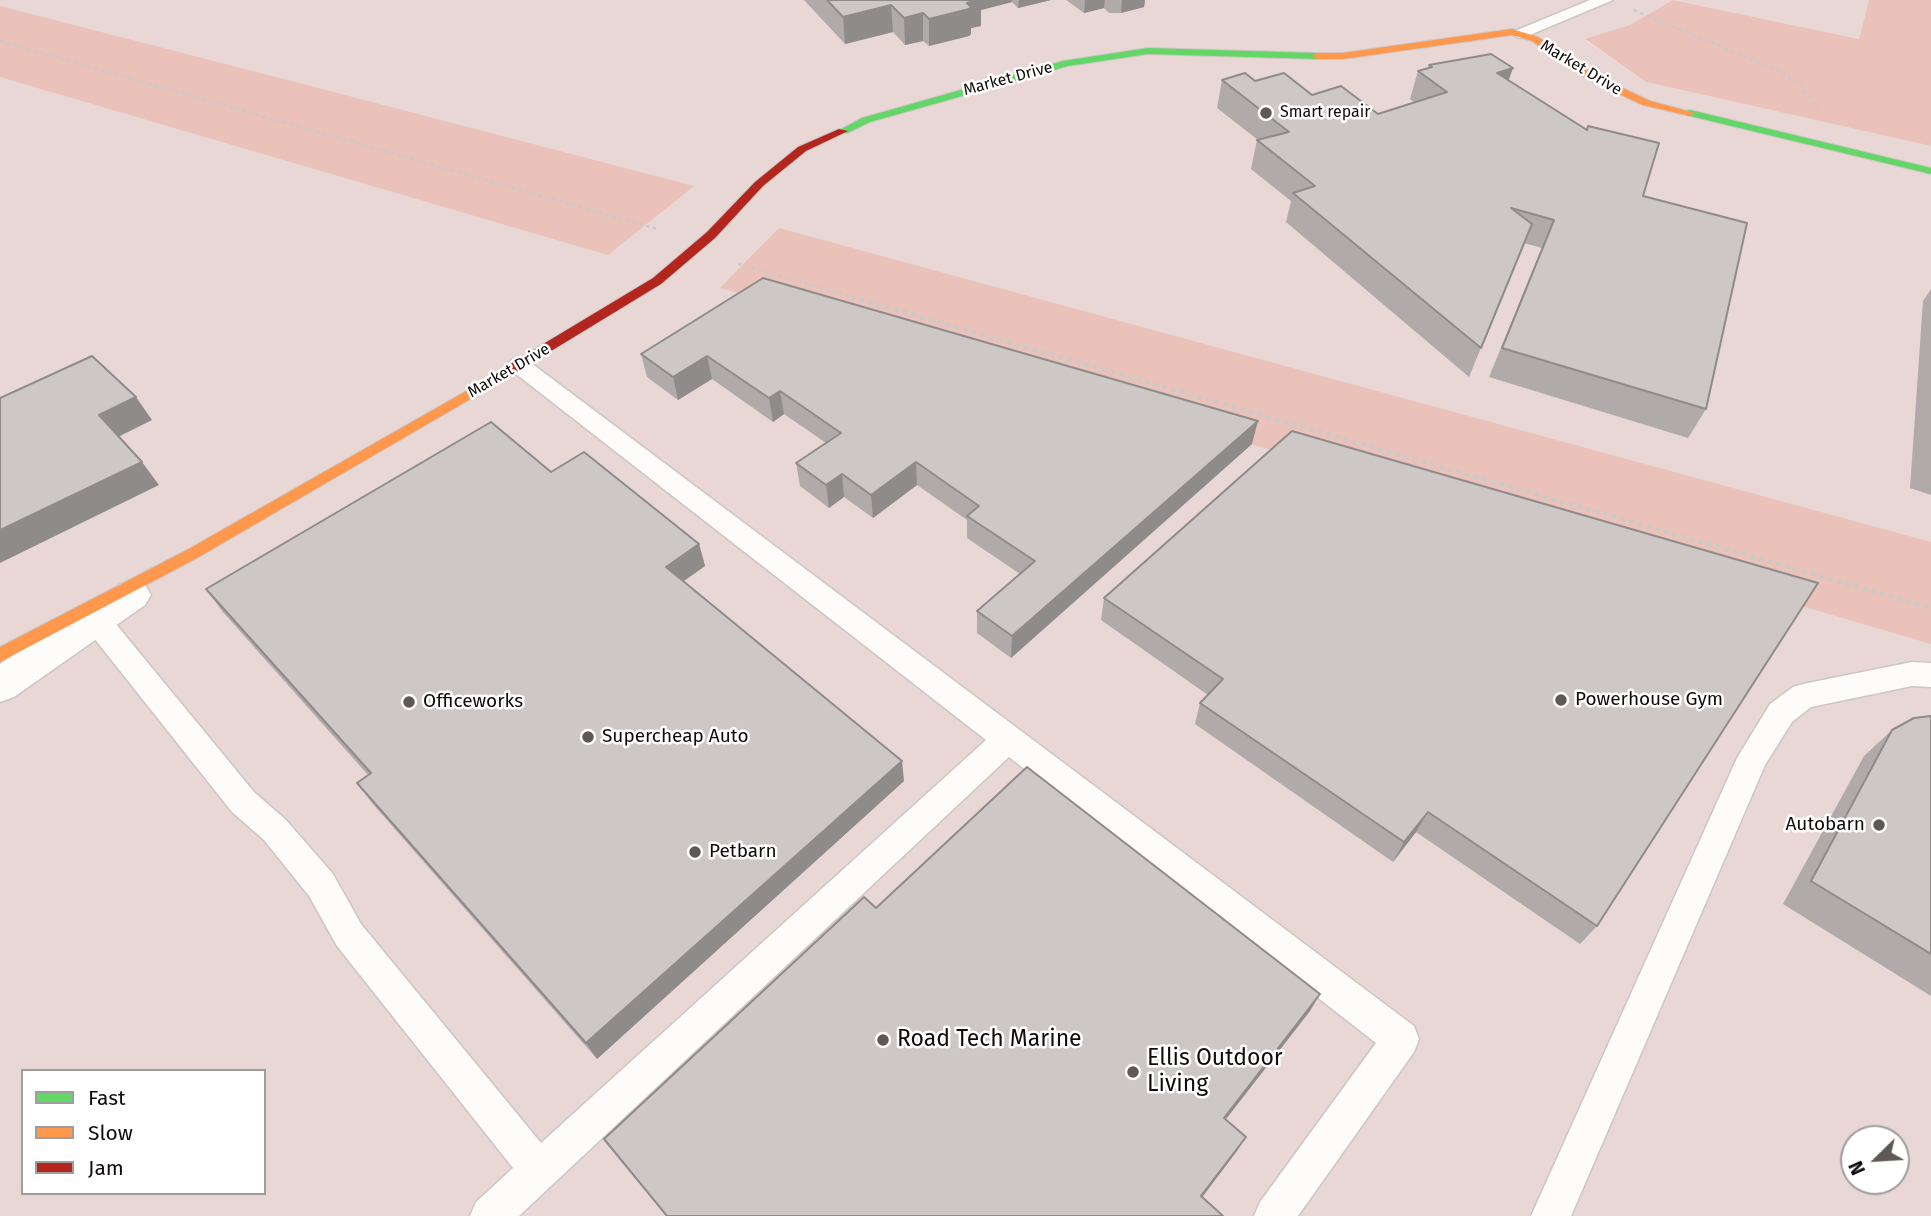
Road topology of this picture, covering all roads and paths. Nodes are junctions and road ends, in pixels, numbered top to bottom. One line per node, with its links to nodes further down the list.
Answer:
1 (1605, 0): 3 (lane)
2 (1633, 9): 5 (path)
3 (1519, 33): 6 (street, Market Drive); 9 (street, Market Drive)
4 (0, 41): 7 (path)
5 (1819, 115)
6 (1931, 170)
7 (657, 229)
8 (738, 264): 11 (path)
9 (519, 365): 10 (street, Market Drive); 16 (lane)
10 (192, 554): 12 (street, Market Drive)
11 (1931, 608)
12 (92, 615): 13 (street, Market Drive); 15 (street, Market Drive); 17 (lane)
13 (0, 655)
14 (1931, 675): 20 (lane)
15 (0, 685)
16 (1009, 738): 17 (lane); 19 (lane)
17 (539, 1170): 18 (lane)
18 (503, 1211)
19 (1274, 1216)
20 (1551, 1216)

